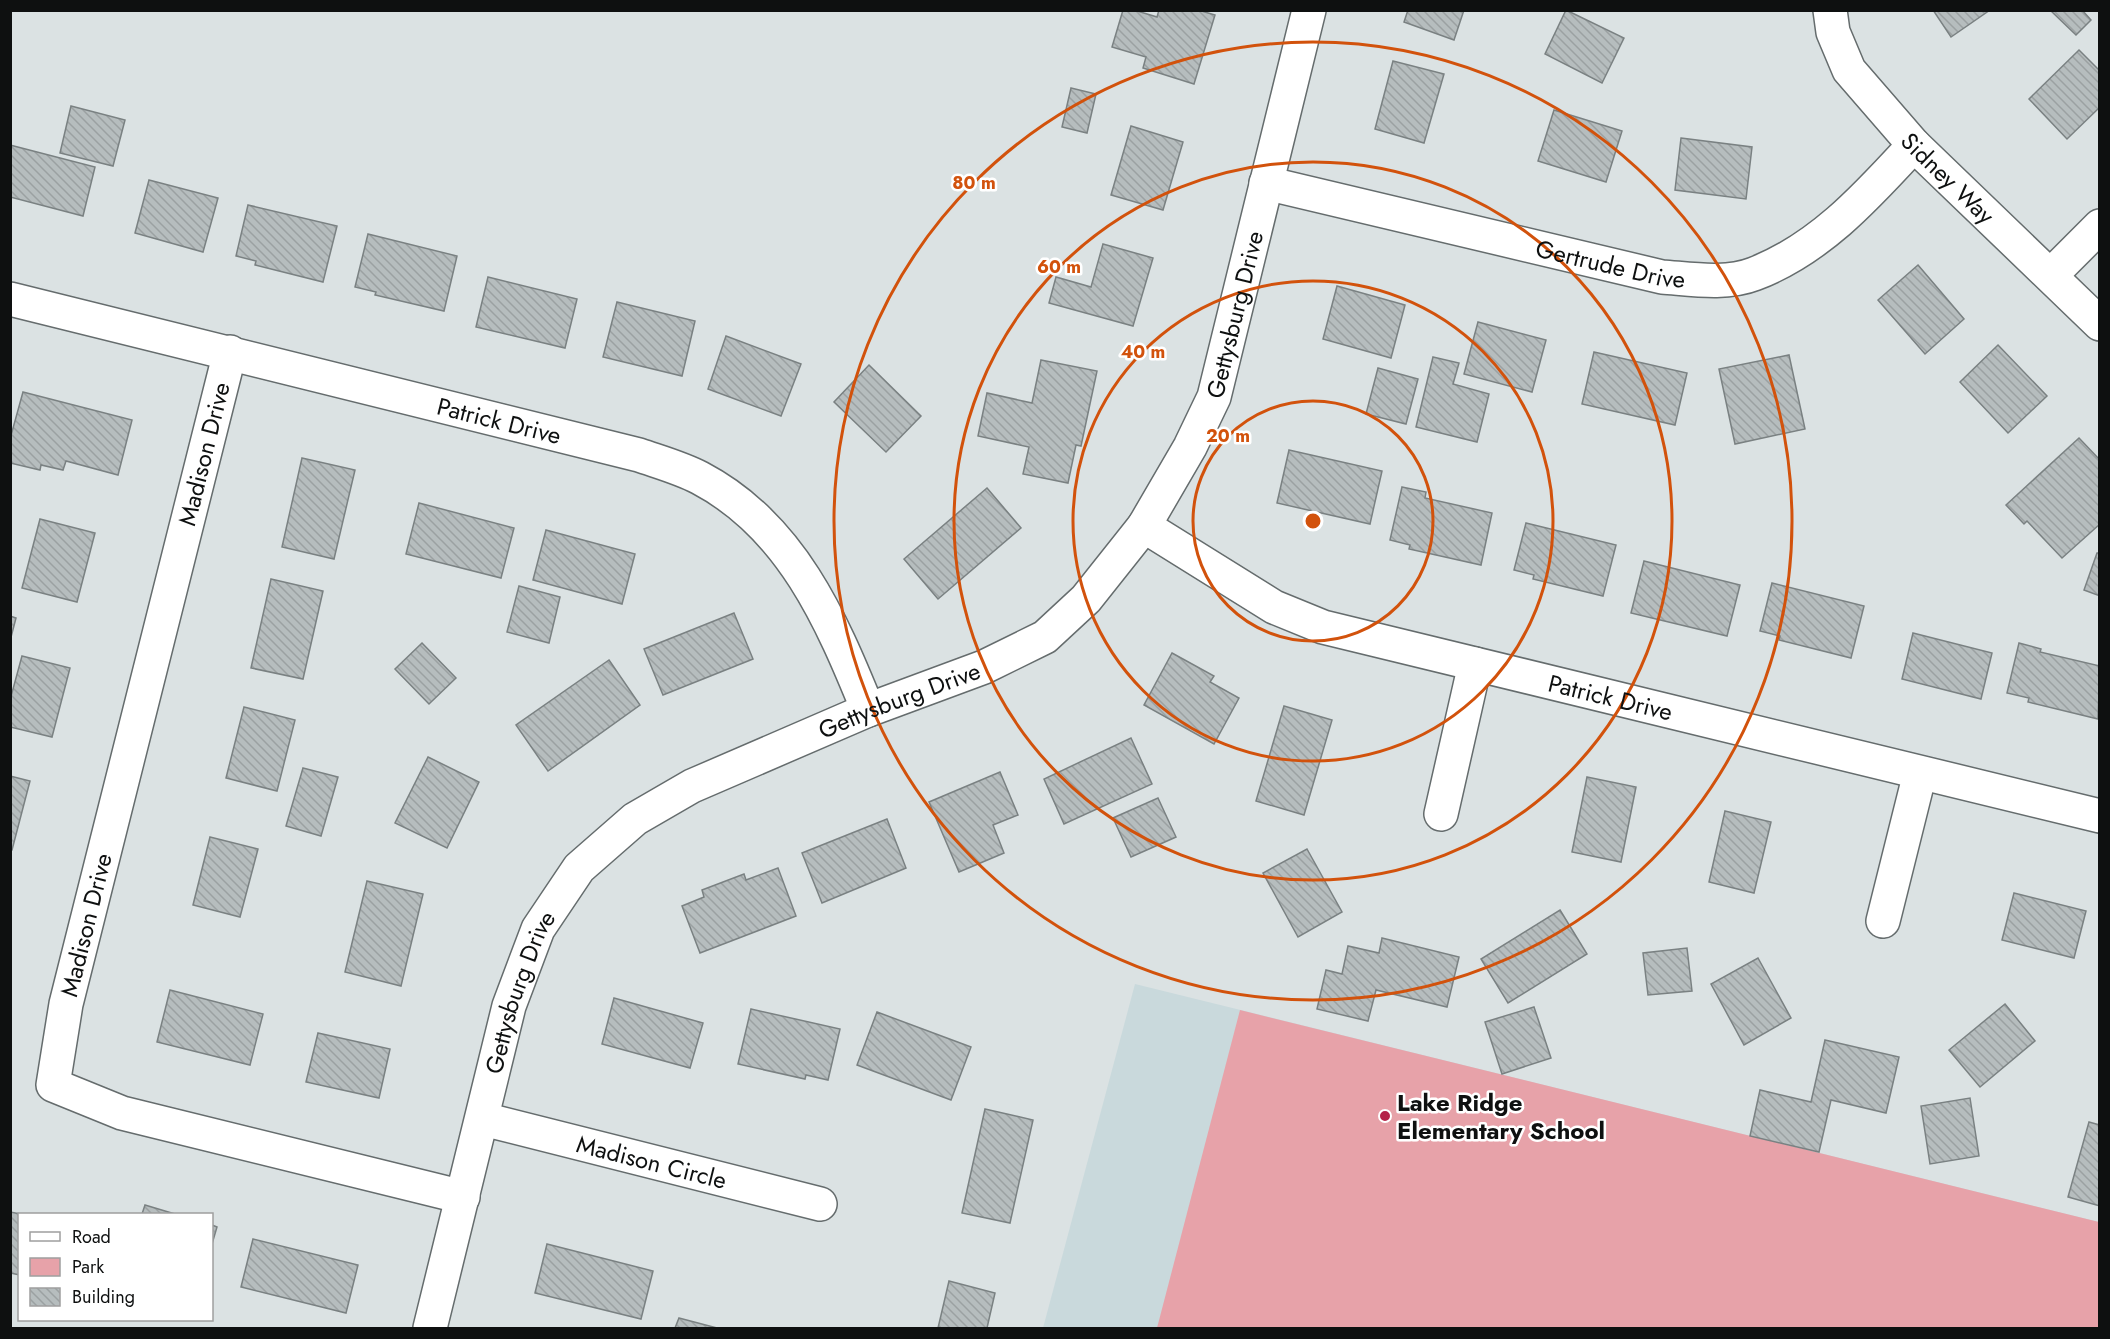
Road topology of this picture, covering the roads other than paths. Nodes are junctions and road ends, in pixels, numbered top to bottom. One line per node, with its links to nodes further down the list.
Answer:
1 (1309, 10): 4 (street, Gettysburg Drive)
2 (1830, 10): 3 (street, Sidney Way)
3 (1914, 145): 4 (street, Gertrude Drive); 6 (street, Sidney Way)
4 (1266, 183): 10 (street, Gettysburg Drive)
5 (2100, 226): 6 (street)
6 (2051, 275): 8 (street, Sidney Way)
7 (10, 299): 9 (street, Patrick Drive)
8 (2100, 324)
9 (230, 352): 12 (street, Patrick Drive); 18 (street, Madison Drive)
10 (1144, 526): 11 (street, Patrick Drive); 12 (street, Gettysburg Drive)
11 (1475, 664): 13 (street, Patrick Drive); 14 (street)
12 (868, 710): 17 (street, Gettysburg Drive)
13 (1920, 773): 15 (street, Patrick Drive); 16 (street)
14 (1441, 814)
15 (2100, 816)
16 (1884, 921)
17 (483, 1119): 18 (street, Gettysburg Drive); 19 (street, Madison Circle)
18 (463, 1197): 20 (street, Gettysburg Drive)
19 (820, 1204)
20 (430, 1329)

